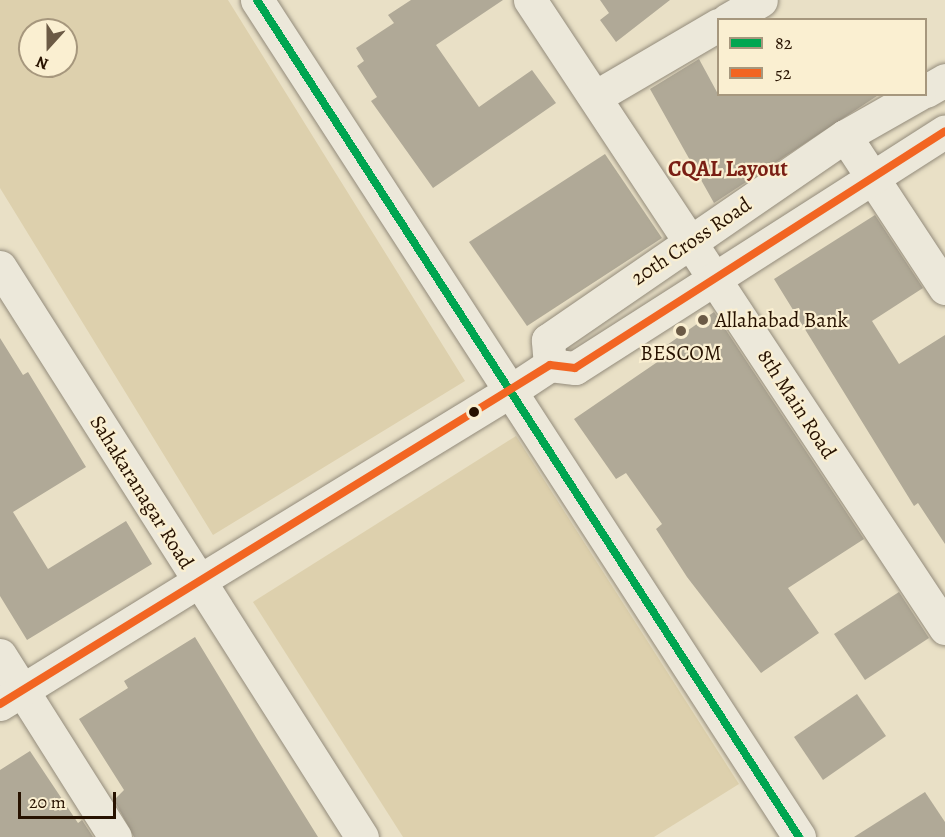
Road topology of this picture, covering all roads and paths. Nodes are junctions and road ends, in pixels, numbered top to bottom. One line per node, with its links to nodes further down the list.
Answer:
1 (256, 0): 18 (street)
2 (530, 0): 9 (street, 8th Main Road)
3 (760, 0): 4 (street)
4 (730, 18)
5 (717, 26): 9 (street)
6 (945, 80): 7 (street)
7 (927, 90)
8 (916, 96): 11 (street, 20th Cross Road)
9 (595, 97): 13 (street, 8th Main Road)
10 (945, 131): 12 (street, 20th Cross Road)
11 (846, 136): 12 (street); 13 (street, 20th Cross Road)
12 (871, 177): 15 (street, 20th Cross Road); 16 (street)
13 (689, 242): 15 (street, 8th Main Road); 17 (street, 20th Cross Road)
14 (0, 267): 19 (street, Sahakaranagar Road)
15 (712, 276): 17 (street, 20th Cross Road); 20 (street, 8th Main Road)
16 (945, 288)
17 (550, 365): 18 (street)
18 (509, 392): 19 (street); 25 (street)
19 (199, 581): 22 (street); 24 (street, Sahakaranagar Road)
20 (945, 628)
21 (0, 655): 22 (street)
22 (12, 697): 23 (street)
23 (115, 837)
24 (362, 837)
25 (799, 837)

